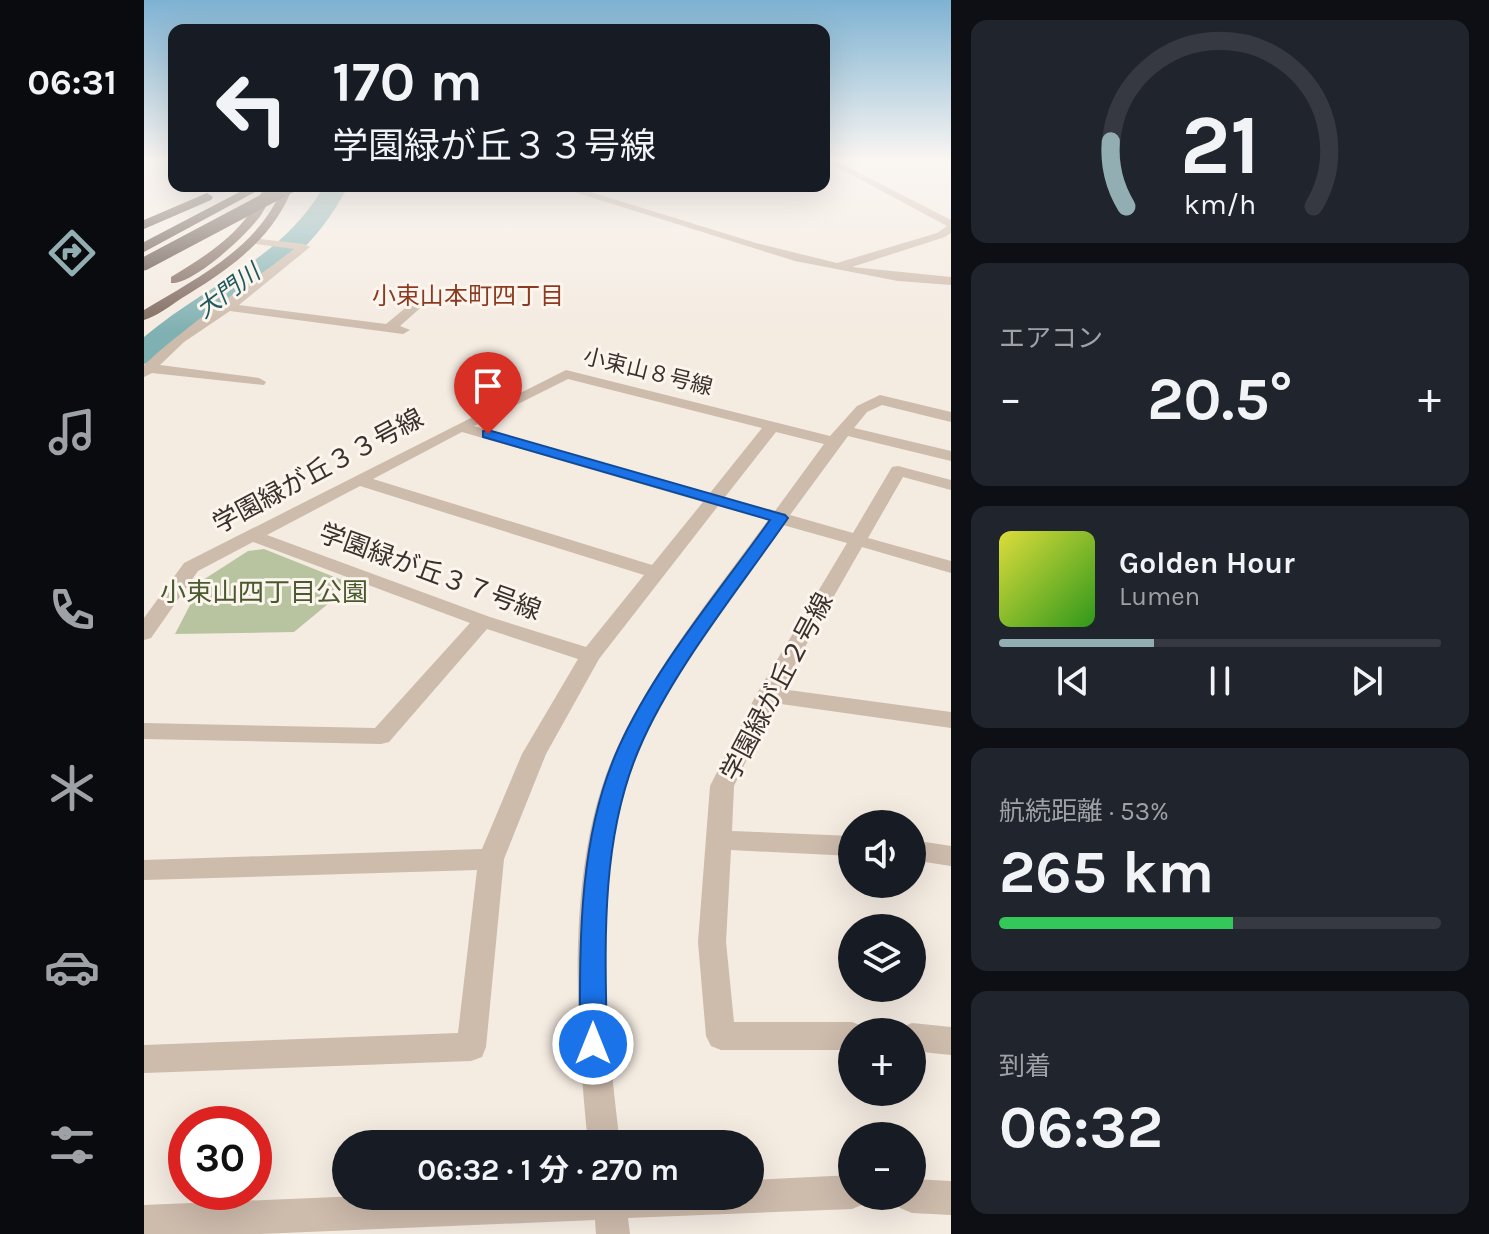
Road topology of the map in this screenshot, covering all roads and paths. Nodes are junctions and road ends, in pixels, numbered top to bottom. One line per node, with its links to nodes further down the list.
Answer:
1 (201, 218): 10 (highway)
2 (225, 218): 11 (highway, bridge)
3 (230, 218): 11 (highway, bridge)
4 (253, 218): 15 (main road)
5 (274, 218): 9 (main road)
6 (659, 218): 12 (street)
7 (679, 218): 12 (street)
8 (951, 226): 12 (street)
9 (252, 241): 17 (street); 18 (main road)
10 (144, 248)
11 (144, 263)
12 (840, 267): 13 (street); 14 (street)
13 (951, 275)
14 (951, 281)
15 (165, 286)
16 (420, 303): 17 (street)
17 (228, 307): 19 (street)
18 (144, 316)
19 (146, 371): 20 (street)
20 (259, 382)
21 (951, 417): 24 (street)
22 (772, 426): 23 (street, 小束山８号線); 24 (street, 小束山８号線); 28 (street)
23 (460, 427): 26 (street, 学園緑が丘３３号線); 28 (street, 学園緑が丘３３号線)
24 (839, 436): 25 (street, 小束山８号線); 29 (street)
25 (951, 456)
26 (359, 480): 30 (street, 学園緑が丘３３号線); 33 (street)
27 (951, 485): 31 (street, 学園緑が丘２号線)
28 (713, 498): 29 (street, 学園緑が丘３３号線); 33 (street)
29 (780, 518): 31 (street, 学園緑が丘３３号線); 50 (street)
30 (253, 536): 34 (street, 学園緑が丘３７号線); 35 (street, 学園緑が丘３３号線)
31 (856, 540): 32 (street, 学園緑が丘３３号線); 37 (street, 学園緑が丘２号線)
32 (951, 567)
33 (655, 572): 36 (street)
34 (483, 621): 36 (street, 学園緑が丘３７号線); 39 (street)
35 (144, 633)
36 (590, 656): 44 (street)
37 (767, 695): 38 (street); 40 (street, 学園緑が丘２号線)
38 (951, 720)
39 (144, 731)
40 (718, 840): 41 (street); 46 (street, 学園緑が丘２号線)
41 (838, 845)
42 (926, 852): 43 (street)
43 (951, 856)
44 (491, 859): 45 (street); 49 (street)
45 (144, 870)
46 (838, 1036)
47 (926, 1038): 48 (street)
48 (951, 1041)
49 (144, 1059)
50 (602, 1130)
51 (838, 1193): 54 (street)
52 (926, 1197): 53 (street)
53 (951, 1198)
54 (611, 1211): 55 (street)
55 (144, 1222)

